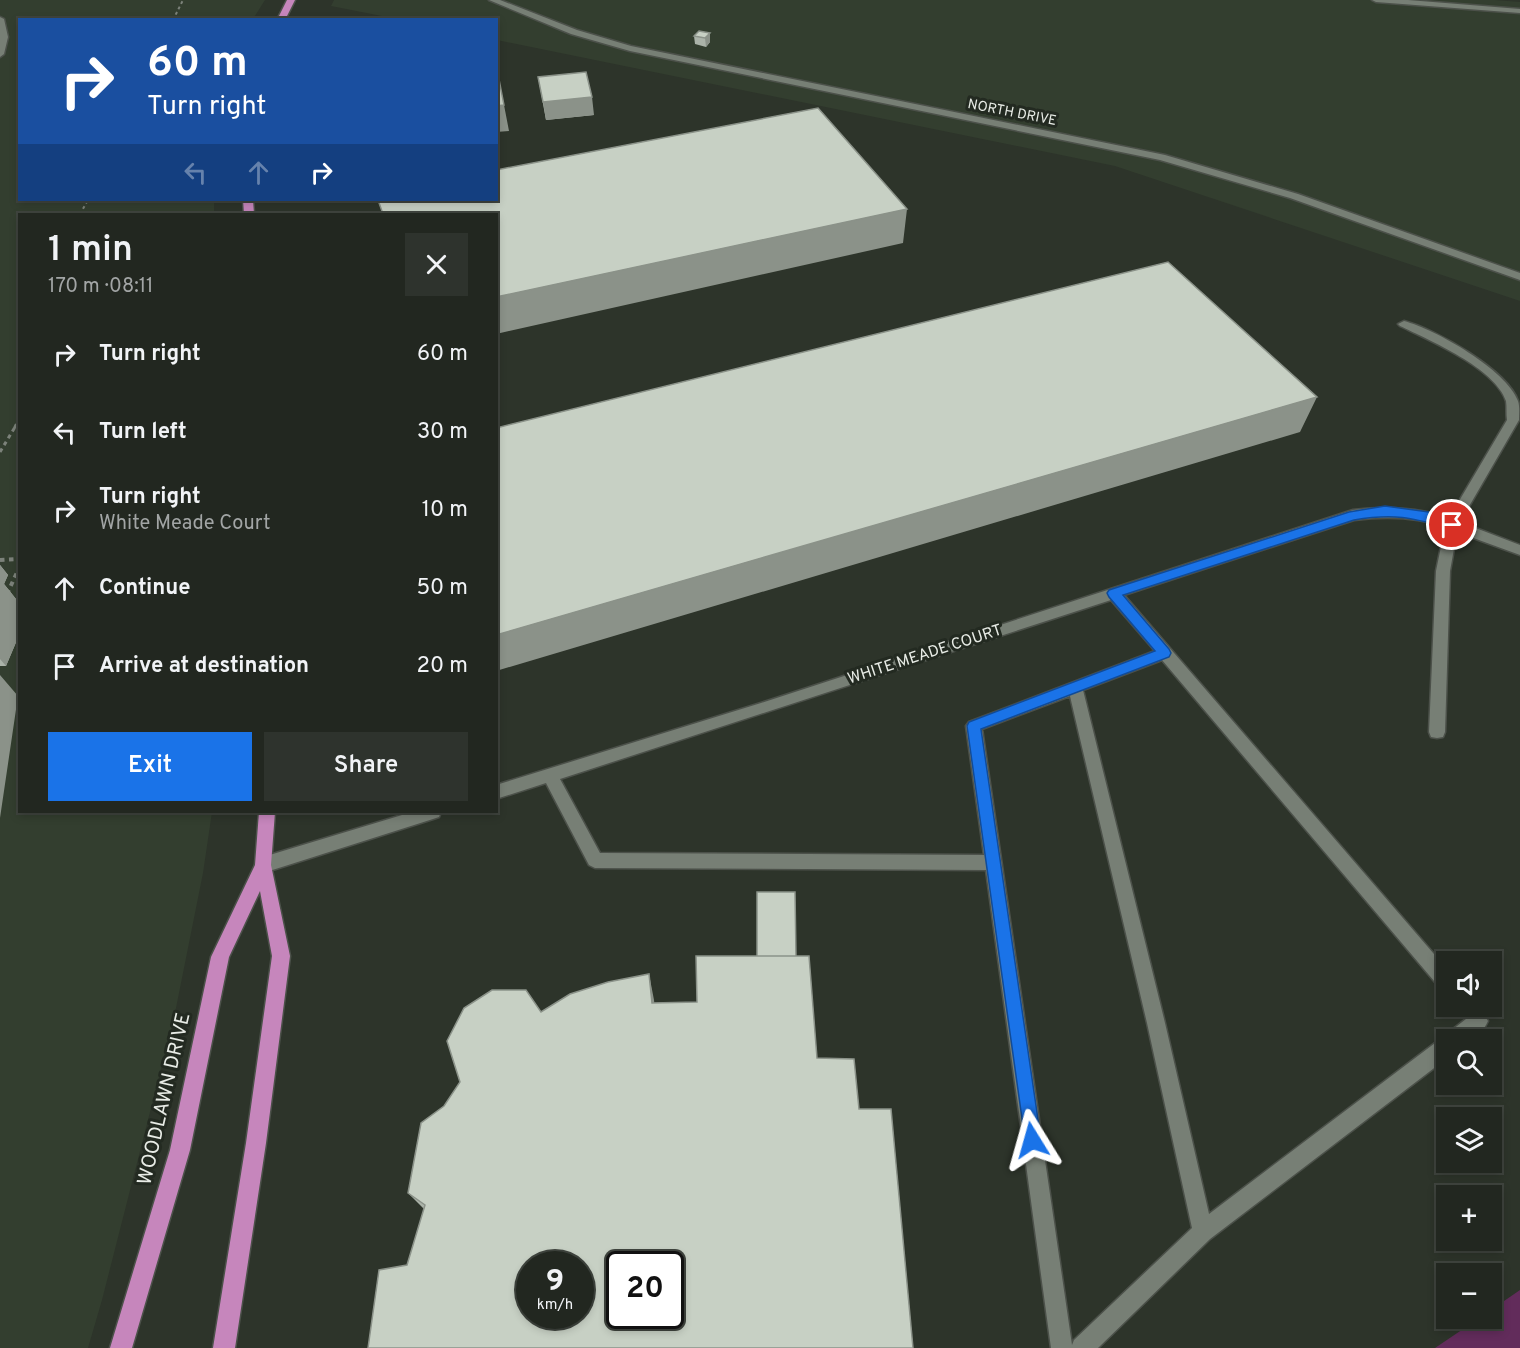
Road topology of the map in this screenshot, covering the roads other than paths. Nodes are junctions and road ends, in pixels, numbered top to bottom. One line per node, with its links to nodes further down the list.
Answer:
1 (291, 0): 5 (main road)
2 (493, 0): 8 (street, NORTH DRIVE)
3 (1376, 0): 4 (street)
4 (1520, 11)
5 (282, 18)
6 (0, 19): 7 (street)
7 (0, 54)
8 (1520, 277)
9 (1404, 324): 10 (street)
10 (1452, 525): 11 (street, WHITE MEADE COURT); 12 (street, WHITE MEADE COURT); 15 (street)
11 (1520, 550)
12 (1114, 593): 13 (street); 16 (street, WHITE MEADE COURT)
13 (1165, 653): 14 (street); 22 (street)
14 (1075, 687): 20 (street); 26 (street)
15 (1437, 732)
16 (550, 775): 17 (street, WHITE MEADE COURT); 20 (street)
17 (498, 791)
18 (267, 813): 21 (main road, WOODLAWN DRIVE)
19 (430, 813): 21 (street)
20 (993, 863): 29 (street)
21 (263, 865): 27 (main road, WOODLAWN DRIVE); 28 (main road, WOODLAWN DRIVE)
22 (1436, 970)
23 (1476, 1017): 24 (street)
24 (1469, 1029)
25 (1436, 1055): 26 (street)
26 (1203, 1232): 30 (street)
27 (121, 1348)
28 (224, 1348)
29 (1062, 1348)
30 (1082, 1348)

